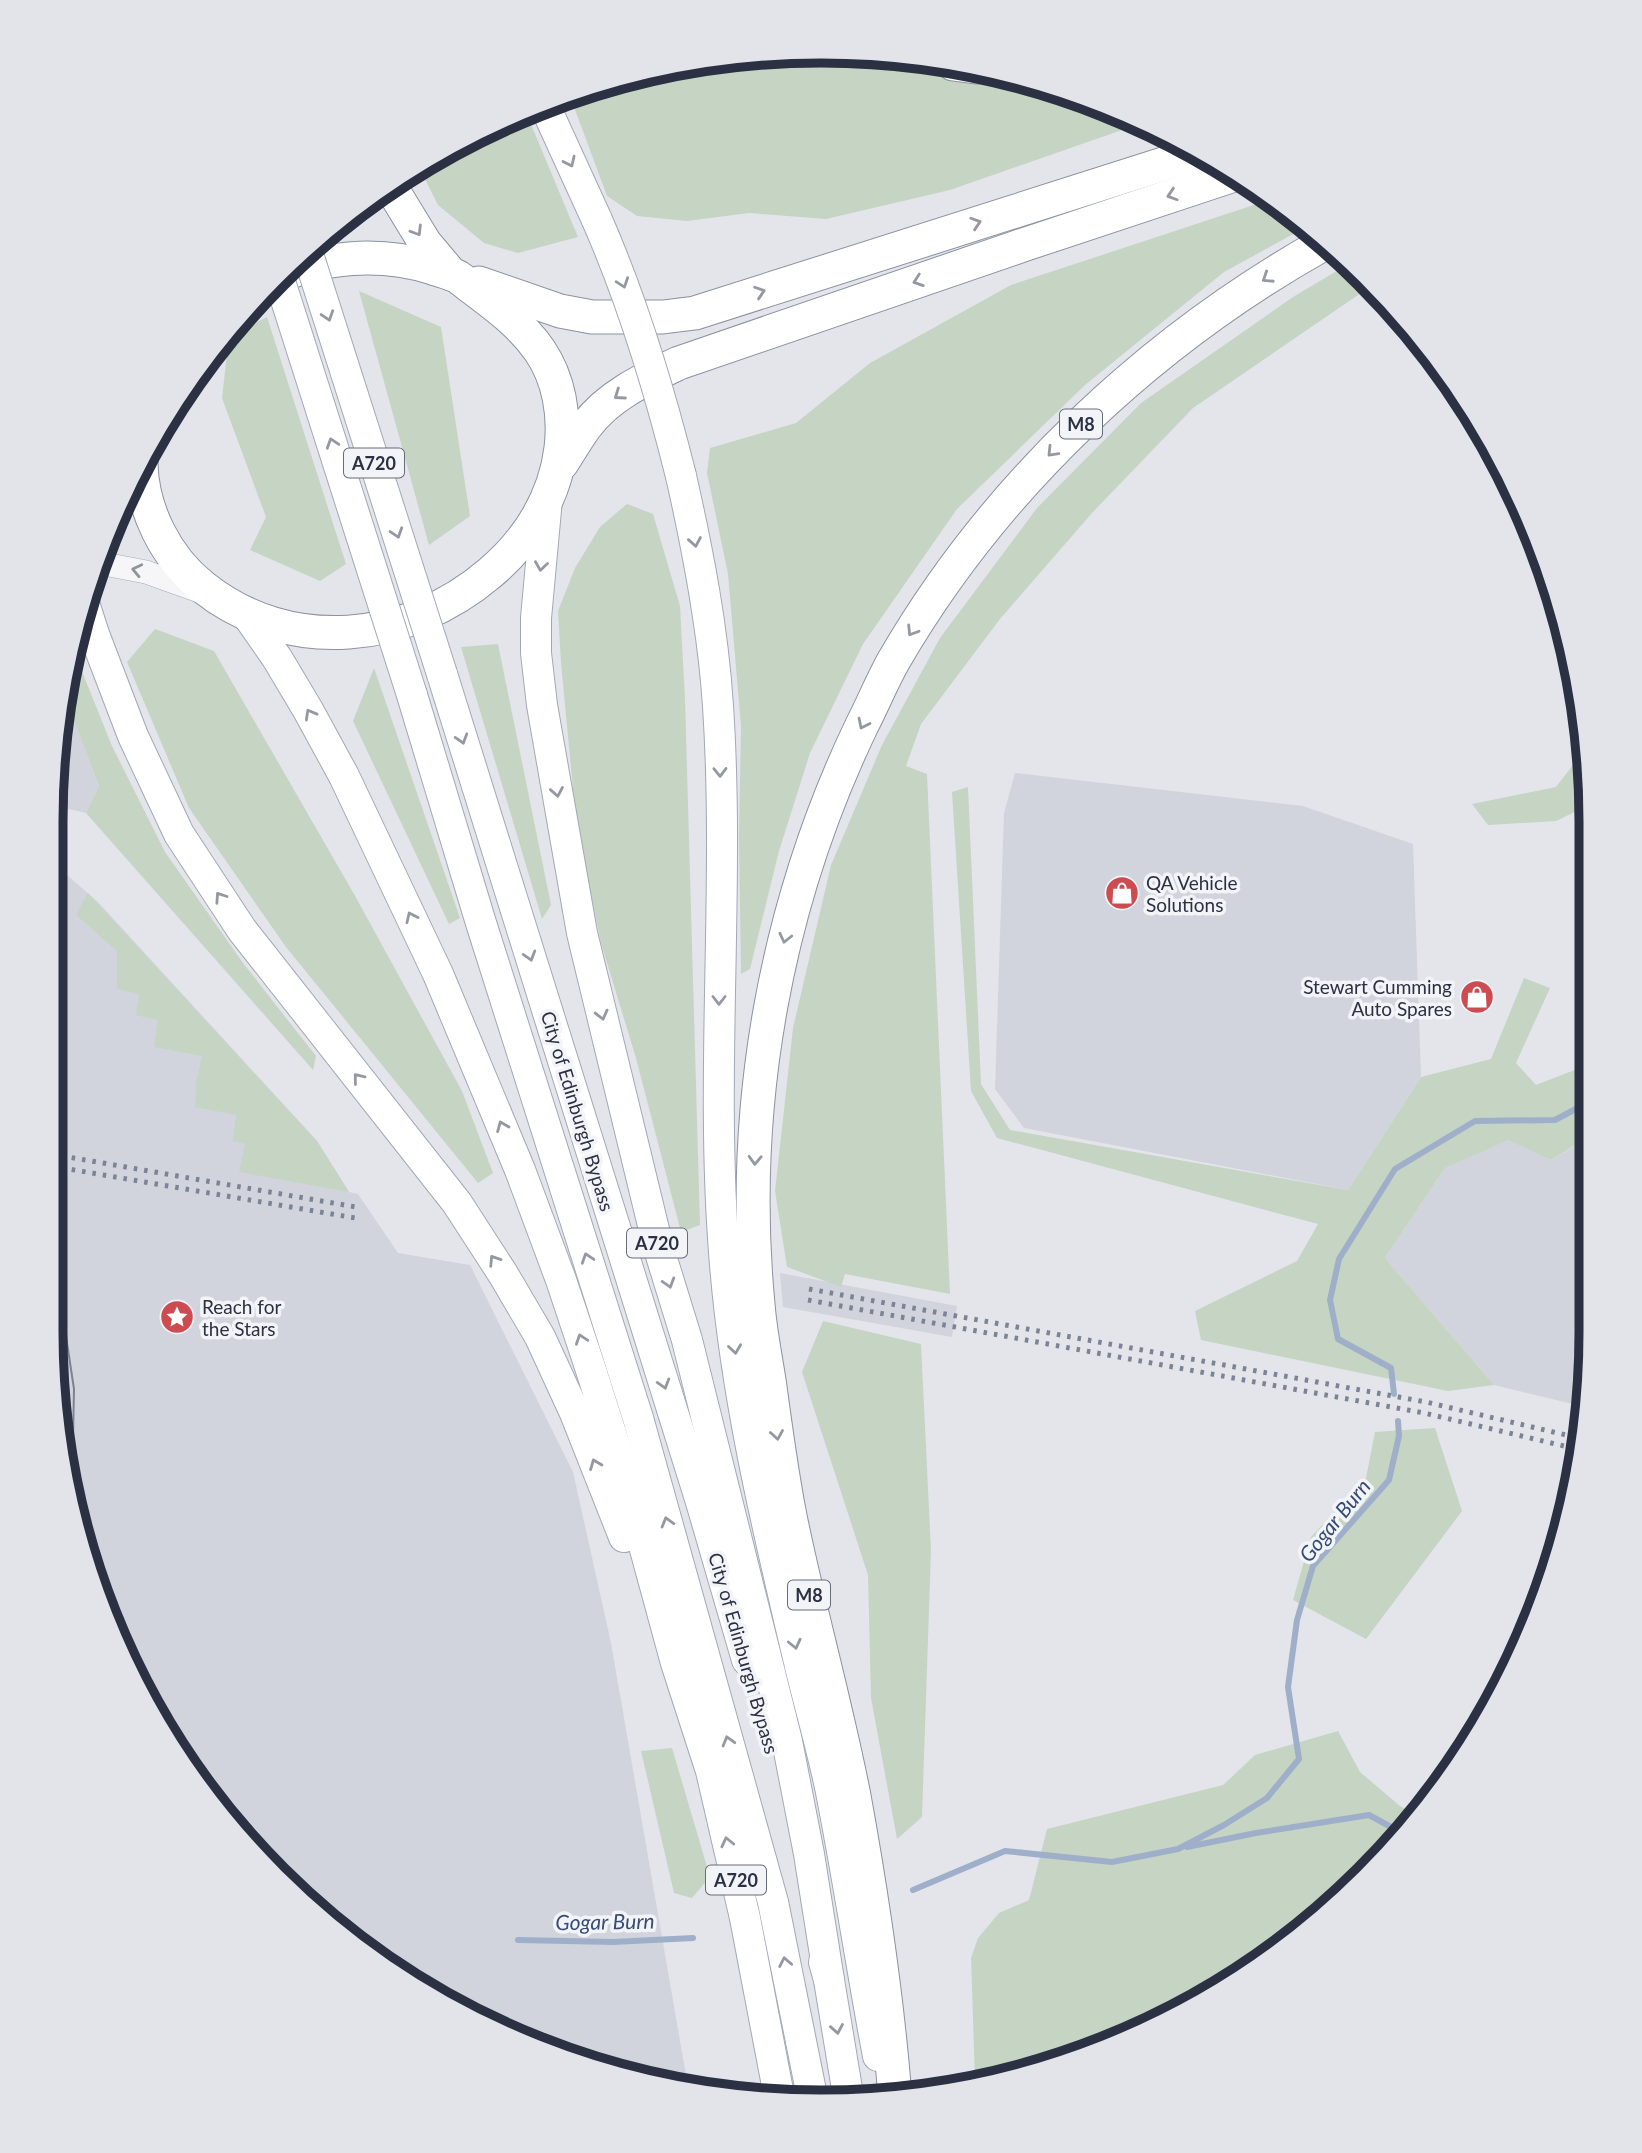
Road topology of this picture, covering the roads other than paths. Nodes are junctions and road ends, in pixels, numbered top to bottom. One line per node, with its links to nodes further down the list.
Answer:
1 (549, 114): 20 (main road, one-way to 20, bridge)
2 (1185, 157): 8 (highway, one-way to 2)
3 (1222, 179): 10 (highway, one-way to 10)
4 (395, 194): 8 (highway, one-way to 8)
5 (1317, 248): 19 (highway, M8, one-way to 19)
6 (310, 261): 18 (main road, City of Edinburgh Bypass / A720, one-way to 18, bridge)
7 (303, 268): 8 (highway)
8 (454, 275): 10 (highway)
9 (282, 288): 23 (main road, City of Edinburgh Bypass / A720, one-way to 9, bridge)
10 (559, 468): 12 (highway)
11 (143, 483): 14 (highway)
12 (547, 498): 15 (highway); 18 (main road, A720, one-way to 18)
13 (108, 565): 14 (street, one-way to 13)
14 (218, 600): 15 (highway)
15 (247, 615): 17 (main road, A720, one-way to 15)
16 (90, 621): 17 (main road, A720, one-way to 16)
17 (676, 1663): 21 (main road, A720, one-way to 17)
18 (828, 1980): 22 (main road, City of Edinburgh Bypass / A720, one-way to 22)
19 (894, 2086)
20 (884, 2087)
21 (778, 2088)
22 (847, 2089)
23 (811, 2090)

